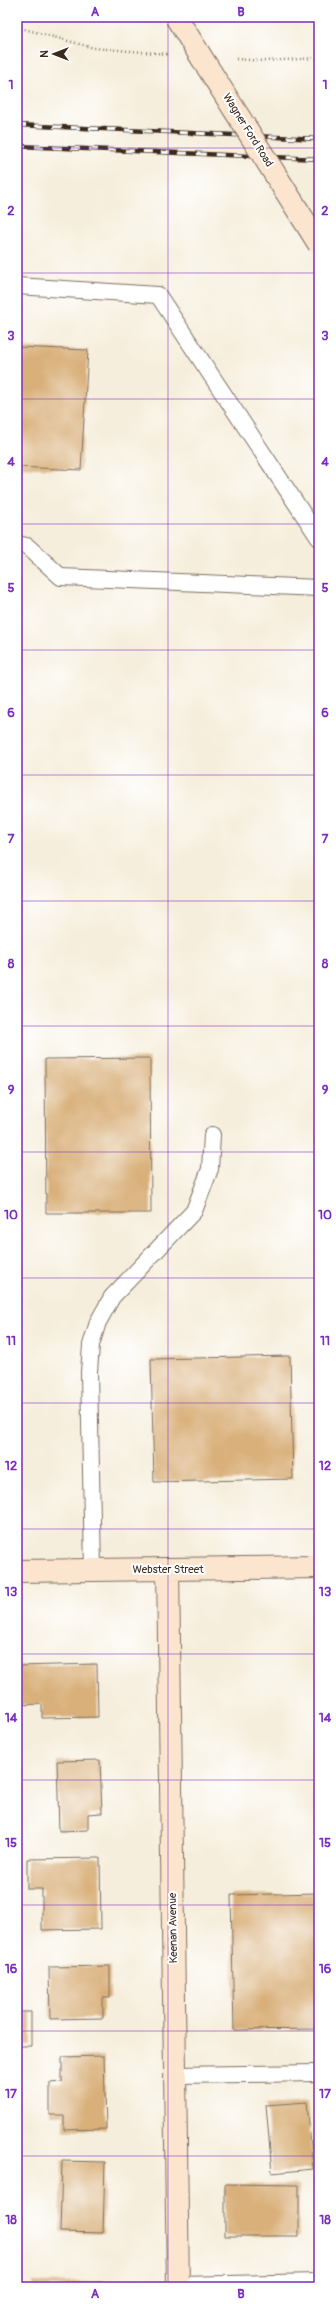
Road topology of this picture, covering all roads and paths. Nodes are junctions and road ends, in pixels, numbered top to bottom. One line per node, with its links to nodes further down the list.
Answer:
1 (176, 17): 2 (street, Wagner Ford Road, bridge)
2 (319, 244)
3 (17, 286): 4 (lane)
4 (319, 538)
5 (17, 544): 6 (lane)
6 (319, 588)
7 (212, 1135): 9 (lane)
8 (319, 1567): 10 (street, Webster Street)
9 (93, 1569): 10 (street, Webster Street); 11 (street, Webster Street)
10 (168, 1569): 13 (street, Keenan Avenue)
11 (17, 1571)
12 (319, 2073): 13 (lane)
13 (175, 2075): 15 (street, Keenan Avenue)
14 (319, 2282): 15 (lane)
15 (178, 2286)

